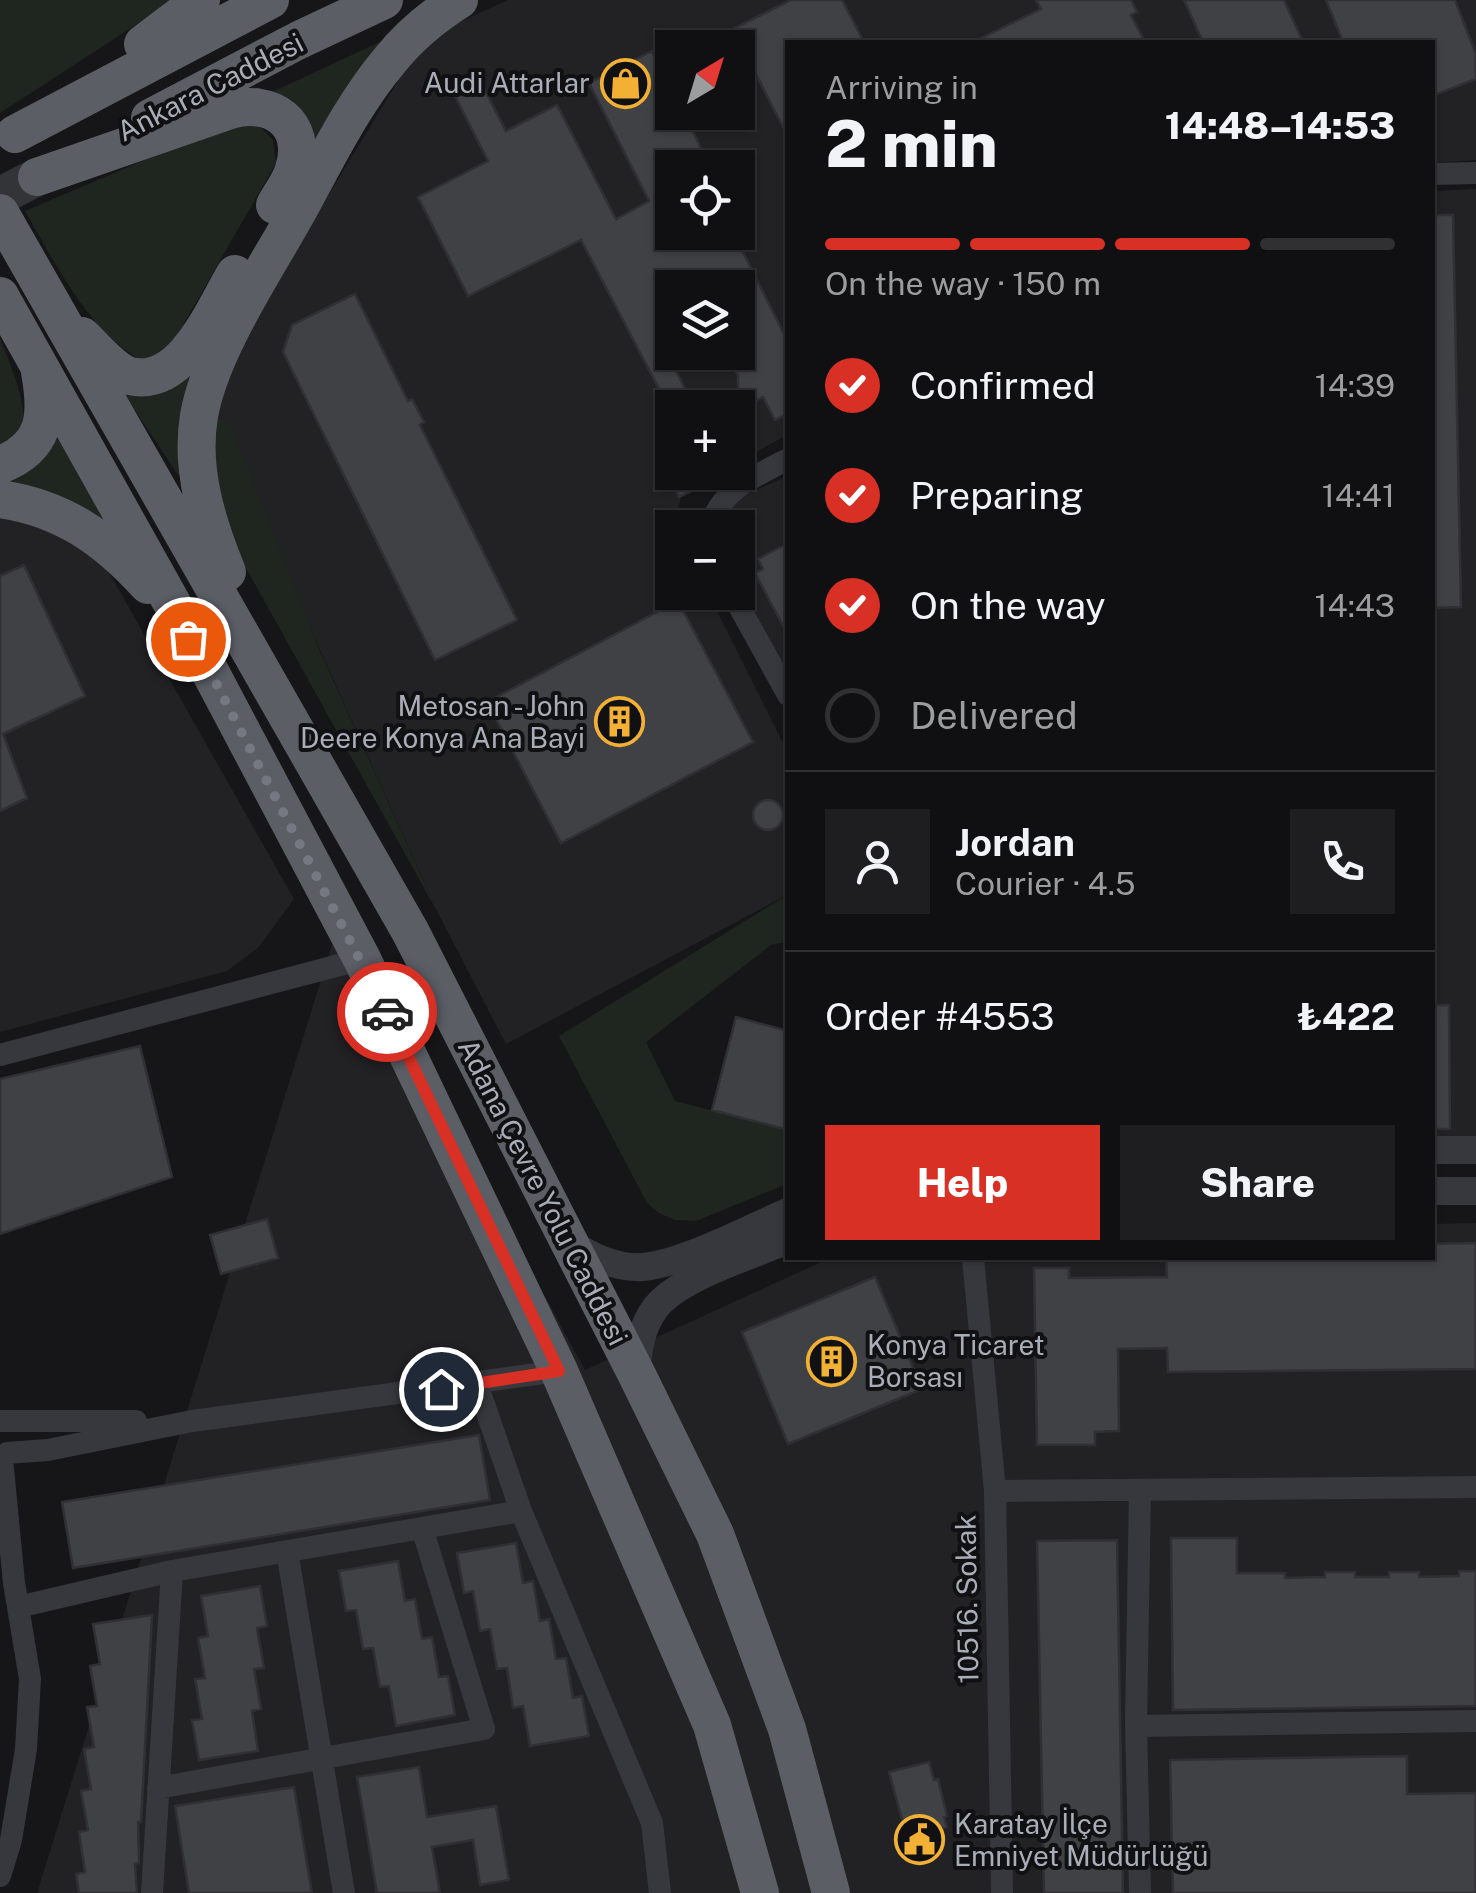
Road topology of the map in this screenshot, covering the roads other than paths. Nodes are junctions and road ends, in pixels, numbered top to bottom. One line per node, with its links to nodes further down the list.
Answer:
1 (201, 0): 2 (highway, Ankara Caddesi)
2 (270, 0)
3 (384, 0): 9 (highway, Ankara Caddesi)
4 (459, 0): 18 (highway)
5 (1476, 173): 6 (street)
6 (1435, 174)
7 (0, 213): 9 (highway, Adana Çevre Yolu Caddesi)
8 (0, 296): 10 (highway)
9 (58, 314): 18 (highway, Adana Çevre Yolu Caddesi)
10 (38, 360): 12 (highway); 16 (highway)
11 (785, 461): 14 (street)
12 (0, 466)
13 (0, 499): 16 (highway)
14 (716, 510)
15 (741, 610): 17 (street)
16 (206, 664): 19 (highway)
17 (785, 691)
18 (286, 712): 27 (highway, Adana Çevre Yolu Caddesi)
19 (362, 958): 20 (street); 31 (highway)
20 (0, 1055)
21 (1435, 1150): 22 (street)
22 (1476, 1150)
23 (1435, 1191): 24 (street)
24 (1476, 1191)
25 (785, 1213): 27 (street)
26 (785, 1241): 32 (street)
27 (570, 1243): 32 (highway, Adana Çevre Yolu Caddesi)
28 (957, 1260): 30 (street)
29 (973, 1260): 30 (street, 10516. Sokak)
30 (978, 1304): 39 (street, 10516. Sokak)
31 (559, 1371): 33 (street); 52 (highway)
32 (636, 1373): 56 (highway, Adana Çevre Yolu Caddesi)
33 (477, 1384): 34 (street); 40 (street)
34 (192, 1420): 35 (street); 36 (street)
35 (0, 1421): 36 (street)
36 (3, 1457): 45 (street)
37 (1476, 1487): 38 (street)
38 (1140, 1490): 39 (street); 48 (street)
39 (995, 1491): 57 (street, 10516. Sokak)
40 (521, 1512): 41 (street); 55 (street)
41 (422, 1528): 43 (street); 49 (street)
42 (0, 1541): 45 (street)
43 (287, 1552): 44 (street); 49 (street)
44 (172, 1572): 46 (street); 50 (street)
45 (14, 1583): 46 (street)
46 (18, 1607): 51 (street)
47 (1476, 1721): 48 (street)
48 (1136, 1726): 58 (street)
49 (322, 1756): 50 (street); 54 (street)
50 (158, 1788): 53 (street)
51 (0, 1876)
52 (760, 1892)
53 (152, 1893)
54 (344, 1893)
55 (660, 1893)
56 (831, 1893)
57 (1002, 1893)
58 (1140, 1893)

